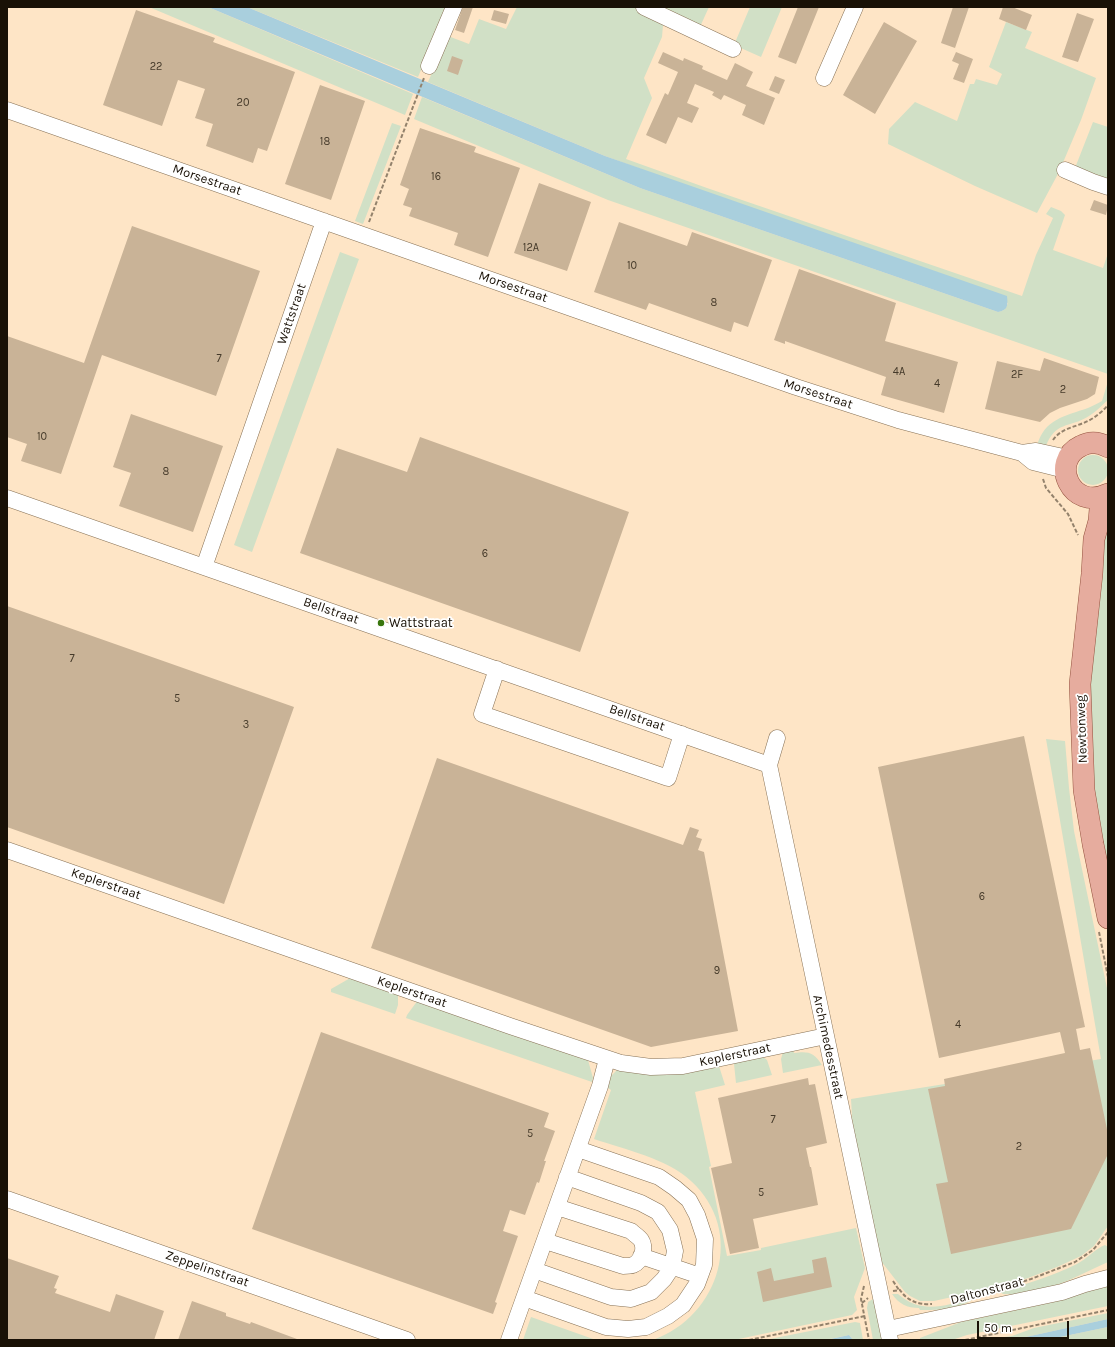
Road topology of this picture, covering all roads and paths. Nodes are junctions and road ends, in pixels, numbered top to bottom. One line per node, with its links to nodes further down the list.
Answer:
1 (454, 7): 5 (street)
2 (644, 7): 4 (street)
3 (855, 7): 6 (street)
4 (733, 49)
5 (427, 71): 11 (path)
6 (824, 78)
7 (7, 110): 10 (street, Morsestraat)
8 (1065, 170): 9 (street)
9 (1108, 187)
10 (324, 221): 11 (street, Morsestraat); 16 (street, Wattstraat)
11 (365, 234): 13 (street, Morsestraat)
12 (1106, 440): 13 (main road)
13 (1067, 464): 14 (main road)
14 (1098, 496): 22 (main road, Newtonweg)
15 (7, 498): 16 (street, Bellstraat)
16 (204, 567): 17 (street, Bellstraat)
17 (497, 669): 18 (street, Bellstraat); 18 (street)
18 (682, 734): 20 (street, Bellstraat)
19 (777, 738): 20 (street)
20 (769, 765): 23 (street, Archimedesstraat)
21 (7, 850): 24 (street, Keplerstraat)
22 (1108, 918)
23 (826, 1036): 24 (street, Keplerstraat); 40 (street, Archimedesstraat)
24 (607, 1059): 25 (street)
25 (578, 1149): 26 (street); 37 (street)
26 (567, 1177): 28 (street); 34 (street)
27 (7, 1199): 47 (street, Zeppelinstraat)
28 (557, 1207): 32 (street); 33 (street)
29 (1108, 1232): 30 (path)
30 (1106, 1236): 31 (path); 41 (path, Daltonstraat)
31 (1108, 1240)
32 (545, 1241): 33 (street); 36 (street)
33 (642, 1256): 34 (street)
34 (672, 1267): 36 (street); 37 (street)
35 (1108, 1268): 39 (street, Daltonstraat)
36 (534, 1270): 42 (street)
37 (700, 1276): 42 (street)
38 (1108, 1278): 39 (street, Daltonstraat)
39 (1084, 1284): 46 (street, Daltonstraat)
40 (880, 1293): 43 (path, Daltonstraat); 44 (path, Daltonstraat); 46 (street, Archimedesstraat)
41 (973, 1295)
42 (524, 1298): 48 (street)
43 (862, 1303)
44 (938, 1304)
45 (1108, 1310): 51 (path)
46 (889, 1334)
47 (407, 1340)
48 (509, 1340)
49 (749, 1340): 50 (path)
50 (869, 1340)
51 (965, 1340)

